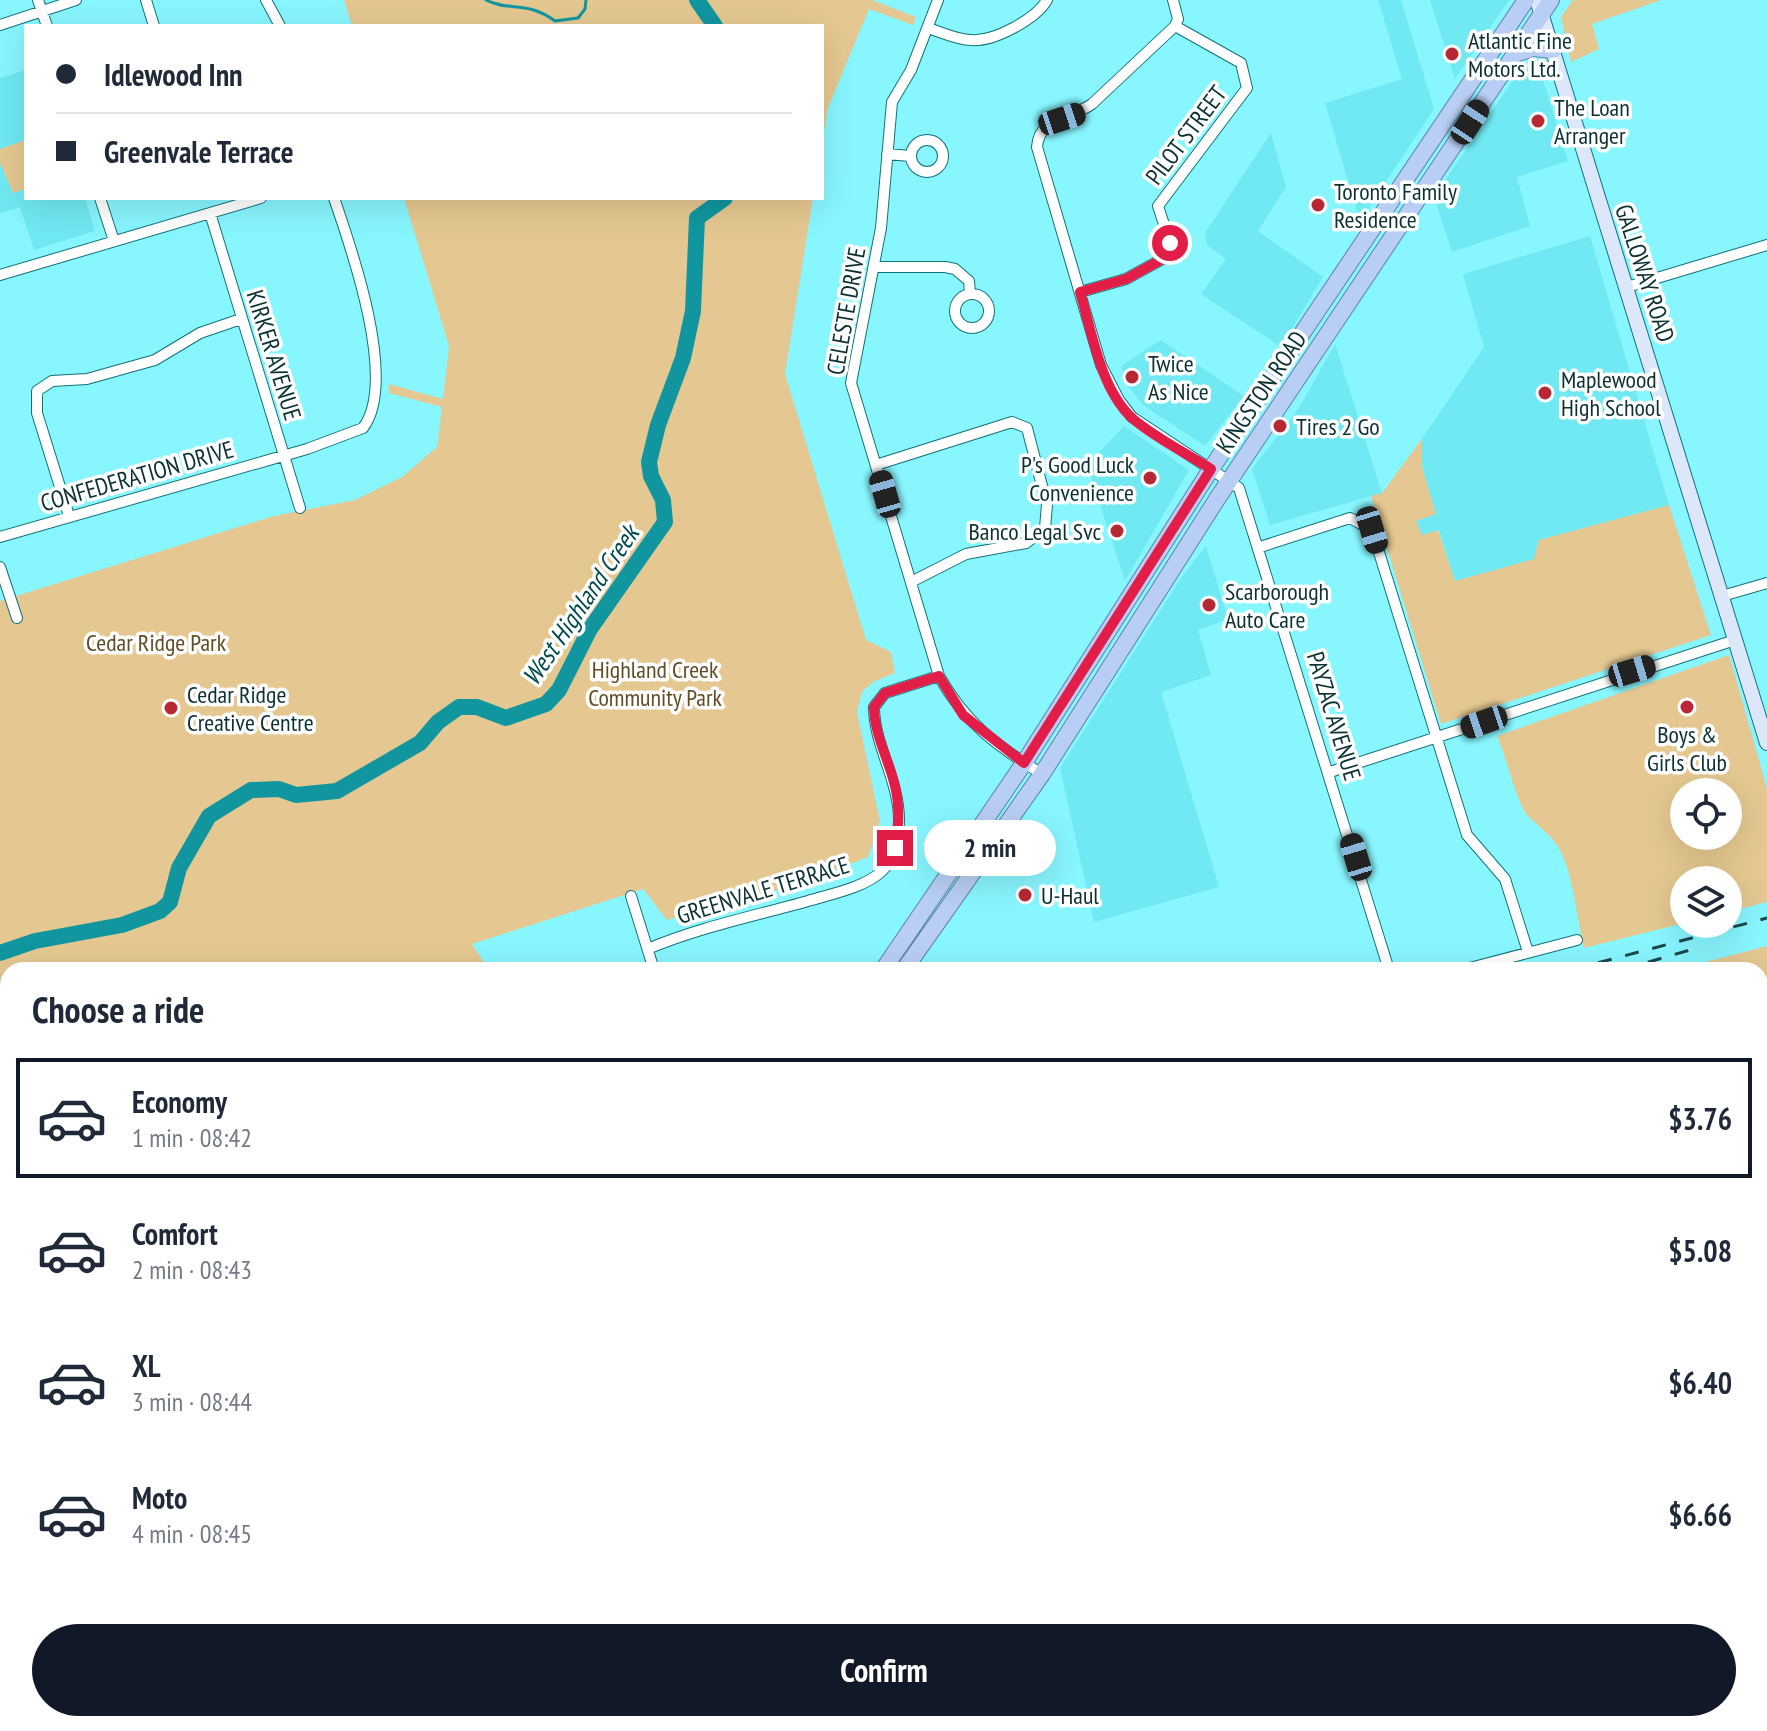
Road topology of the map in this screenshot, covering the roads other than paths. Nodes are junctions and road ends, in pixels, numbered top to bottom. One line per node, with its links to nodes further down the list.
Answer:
1 (38, 0): 10 (street)
2 (76, 0): 10 (street)
3 (146, 0): 12 (street)
4 (266, 0): 13 (street)
5 (938, 0): 16 (street, CELESTE DRIVE)
6 (1047, 0): 16 (street)
7 (1173, 0): 15 (street)
8 (1526, 0): 35 (main road, KINGSTON ROAD)
9 (1543, 5): 17 (street, GALLOWAY ROAD); 18 (main road, KINGSTON ROAD)
10 (42, 12): 11 (street); 14 (street)
11 (46, 24)
12 (153, 24)
13 (279, 24)
14 (0, 25)
15 (1175, 26): 30 (street); 30 (street, PILOT STREET)
16 (928, 28): 19 (street, CELESTE DRIVE)
17 (1553, 50): 18 (main road); 29 (street, GALLOWAY ROAD)
18 (1515, 54): 36 (main road, KINGSTON ROAD)
19 (887, 154): 20 (street); 27 (street, CELESTE DRIVE)
20 (910, 156)
21 (101, 200): 25 (street)
22 (254, 200): 24 (street)
23 (335, 200): 33 (street, CONFEDERATION DRIVE)
24 (210, 213): 25 (street); 32 (street, KIRKER AVENUE)
25 (114, 241): 28 (street)
26 (1767, 245): 29 (street)
27 (874, 267): 31 (street); 34 (street, CELESTE DRIVE)
28 (0, 275)
29 (1627, 287): 44 (street, GALLOWAY ROAD)
30 (1080, 292): 35 (street)
31 (970, 294)
32 (241, 319): 33 (street, KIRKER AVENUE); 38 (street)
33 (284, 455): 37 (street, KIRKER AVENUE); 38 (street, CONFEDERATION DRIVE)
34 (876, 465): 42 (street, CELESTE DRIVE); 42 (street)
35 (1211, 469): 36 (street); 50 (main road, KINGSTON ROAD)
36 (1230, 480): 40 (street, PAYZAC AVENUE); 52 (main road, KINGSTON ROAD)
37 (300, 508)
38 (69, 516): 39 (street, CONFEDERATION DRIVE)
39 (0, 537)
40 (1260, 547): 48 (street); 51 (street, PAYZAC AVENUE)
41 (0, 567): 45 (street)
42 (911, 582): 47 (street, CELESTE DRIVE)
43 (1767, 583): 44 (street)
44 (1722, 596): 46 (street, GALLOWAY ROAD)
45 (17, 618)
46 (1735, 640): 48 (street); 49 (street, GALLOWAY ROAD)
47 (939, 676): 50 (street, CELESTE DRIVE); 55 (street, GREENVALE TERRACE)
48 (1436, 739): 51 (street); 56 (street)
49 (1767, 743)
50 (1024, 763): 52 (street, CELESTE DRIVE); 58 (main road, KINGSTON ROAD)
51 (1330, 772): 60 (street, PAYZAC AVENUE)
52 (1042, 774): 59 (main road, KINGSTON ROAD)
53 (631, 896): 55 (street)
54 (1577, 940): 56 (street)
55 (650, 948): 57 (street)
56 (1528, 952): 61 (street)
57 (653, 962)
58 (888, 962)
59 (910, 962)
60 (1387, 962)
61 (1491, 962)

